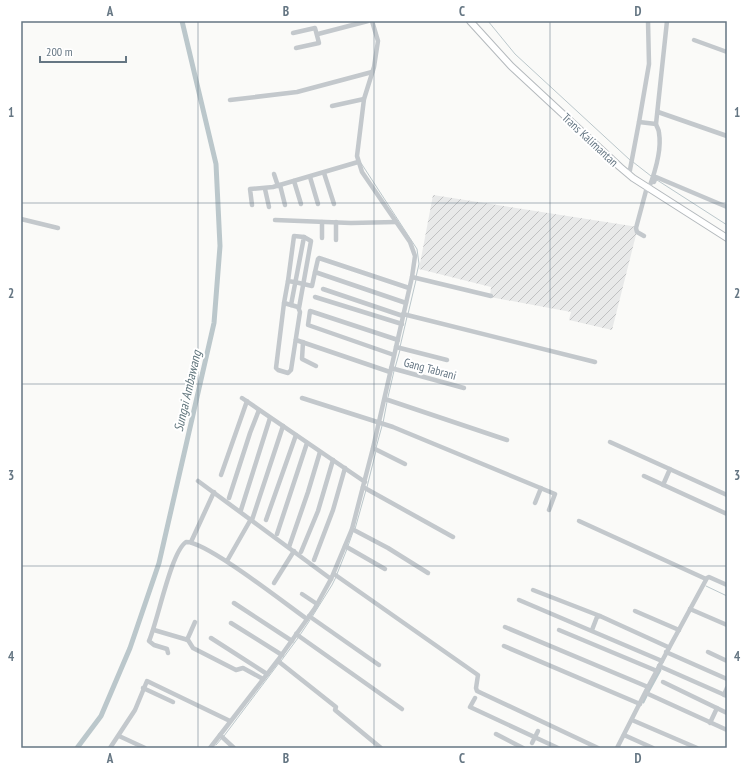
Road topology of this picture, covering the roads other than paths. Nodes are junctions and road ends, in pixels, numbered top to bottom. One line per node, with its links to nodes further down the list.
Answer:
1 (368, 21): 7 (street)
2 (372, 21): 11 (street)
3 (470, 21): 22 (highway, Trans Kalimantan)
4 (648, 21): 16 (street)
5 (667, 21): 15 (street)
6 (293, 33): 7 (street)
7 (318, 34): 9 (street)
8 (694, 40): 10 (street)
9 (296, 48)
10 (727, 52)
11 (372, 72): 12 (street); 13 (street)
12 (364, 99): 14 (street); 19 (street)
13 (230, 100)
14 (332, 106)
15 (658, 112): 17 (street); 18 (street)
16 (639, 122): 17 (street); 22 (street)
17 (656, 124): 24 (street)
18 (727, 136)
19 (358, 162): 20 (street); 40 (street)
20 (324, 173): 23 (street); 31 (street)
21 (274, 174): 26 (street)
22 (629, 175): 27 (highway, Trans Kalimantan)
23 (310, 177): 25 (street); 30 (street)
24 (654, 178): 27 (street); 35 (street)
25 (294, 181): 26 (street); 29 (street)
26 (279, 185): 28 (street); 33 (street)
27 (649, 188): 42 (street); 45 (highway, Trans Kalimantan)
28 (265, 189): 32 (street); 34 (street)
29 (301, 204)
30 (318, 204)
31 (334, 204)
32 (252, 205)
33 (285, 205)
34 (268, 207)
35 (727, 207)
36 (21, 219): 41 (street)
37 (275, 220): 38 (street)
38 (322, 222): 39 (street); 44 (street)
39 (336, 222): 40 (street); 46 (street)
40 (396, 222): 48 (street)
41 (58, 228)
42 (644, 236)
43 (304, 237): 49 (street); 50 (street); 51 (street)
44 (322, 238)
45 (727, 238)
46 (336, 240)
47 (315, 272): 51 (street); 52 (street); 57 (street)
48 (415, 278): 52 (street); 54 (street)
49 (288, 280): 50 (street); 56 (street)
50 (295, 282): 51 (street); 58 (street)
51 (304, 284): 59 (street)
52 (409, 288): 57 (street)
53 (323, 289): 60 (street)
54 (491, 296)
55 (315, 297): 61 (street)
56 (284, 303): 58 (street); 62 (street)
57 (406, 303): 60 (street)
58 (291, 306): 59 (street)
59 (299, 308): 62 (street)
60 (405, 315): 61 (street); 68 (street)
61 (402, 324): 63 (street)
62 (296, 340): 64 (street, Gang Tabrani)
63 (398, 340): 65 (street); 66 (street)
64 (303, 342): 69 (street); 70 (street, Gang Tabrani)
65 (399, 347): 66 (street); 67 (street)
66 (394, 355): 70 (street)
67 (446, 360)
68 (595, 362)
69 (316, 366)
70 (392, 370): 71 (street, Gang Tabrani); 73 (street)
71 (464, 388)
72 (302, 398): 76 (street)
73 (386, 399): 76 (street); 79 (street)
74 (259, 410): 75 (street); 88 (street); 97 (street)
75 (270, 418): 77 (street); 99 (street)
76 (381, 423): 82 (street); 94 (street)
77 (283, 426): 78 (street); 102 (street)
78 (296, 435): 81 (street); 103 (street)
79 (507, 440)
80 (610, 442): 87 (street)
81 (307, 443): 83 (street); 106 (street)
82 (373, 448): 85 (street); 91 (street)
83 (320, 452): 84 (street); 110 (street)
84 (333, 460): 86 (street); 112 (street)
85 (405, 464)
86 (345, 468): 91 (street); 113 (street)
87 (670, 469): 92 (street); 96 (street)
88 (221, 475)
89 (644, 476): 92 (street)
90 (198, 481): 95 (street)
91 (365, 482): 93 (street)
92 (663, 485): 101 (street)
93 (363, 487): 105 (street); 107 (street)
94 (541, 488): 98 (street); 100 (street)
95 (214, 492): 102 (street); 108 (street)
96 (727, 495)
97 (229, 498)
98 (535, 503)
99 (241, 510)
100 (549, 510)
101 (727, 514)
102 (252, 520): 110 (street); 114 (street)
103 (266, 520)
104 (579, 521): 119 (street)
105 (352, 529): 109 (street); 116 (street)
106 (277, 534)
107 (453, 537)
108 (191, 542): 114 (street); 135 (street)
109 (345, 546): 115 (street); 117 (street)
110 (289, 547): 111 (street)
111 (294, 551): 118 (street); 120 (street)
112 (301, 552)
113 (314, 560)
114 (227, 561): 130 (street)
115 (385, 569)
116 (428, 573)
117 (334, 574): 118 (street); 186 (street)
118 (331, 579): 126 (street)
119 (706, 579): 121 (street); 127 (street)
120 (274, 583)
121 (727, 585)
122 (533, 590): 129 (street)
123 (302, 594): 126 (street)
124 (519, 600): 137 (street)
125 (234, 603): 142 (street)
126 (317, 604): 130 (street)
127 (690, 609): 133 (street); 138 (street)
128 (635, 611): 138 (street)
129 (600, 616): 137 (street); 144 (street)
130 (308, 618): 139 (street); 151 (street)
131 (195, 622): 141 (street)
132 (231, 623): 147 (street)
133 (727, 625)
134 (505, 627): 157 (street)
135 (154, 630): 141 (street); 146 (street)
136 (559, 630): 152 (street)
137 (592, 630): 149 (street)
138 (679, 630): 144 (street)
139 (296, 634): 142 (street); 166 (street)
140 (211, 638): 153 (street)
141 (187, 640): 154 (street)
142 (292, 641): 147 (street)
143 (504, 646): 164 (street)
144 (668, 649): 149 (street); 155 (street)
145 (708, 652): 150 (street)
146 (168, 653)
147 (282, 655): 148 (street)
148 (278, 661): 153 (street); 183 (street)
149 (662, 661): 152 (street)
150 (727, 661)
151 (379, 665)
152 (658, 668): 157 (street); 161 (street)
153 (267, 674): 154 (street)
154 (263, 679): 169 (street)
155 (727, 679)
156 (663, 682): 165 (street)
157 (648, 687): 160 (street)
158 (143, 688): 163 (street); 169 (street); 176 (street)
159 (727, 688): 161 (street)
160 (646, 693): 164 (street); 170 (street)
161 (726, 695)
162 (475, 698): 177 (street)
163 (173, 702)
164 (640, 704): 168 (street)
165 (717, 708): 167 (street); 170 (street)
166 (402, 709)
167 (727, 713)
168 (632, 720): 175 (street); 189 (street)
169 (230, 721): 174 (street)
170 (710, 723): 171 (street)
171 (727, 730)
172 (538, 731): 177 (street)
173 (496, 734): 184 (street)
174 (220, 735): 179 (street); 182 (street)
175 (624, 735): 187 (street); 188 (street)
176 (119, 736): 180 (street); 181 (street)
177 (535, 737): 178 (street); 185 (street)
178 (532, 743)
179 (213, 747)
180 (110, 748)
181 (145, 748)
182 (234, 748)
183 (380, 748)
184 (523, 748)
185 (558, 748)
186 (598, 748)
187 (617, 748)
188 (653, 748)
189 (697, 748)

